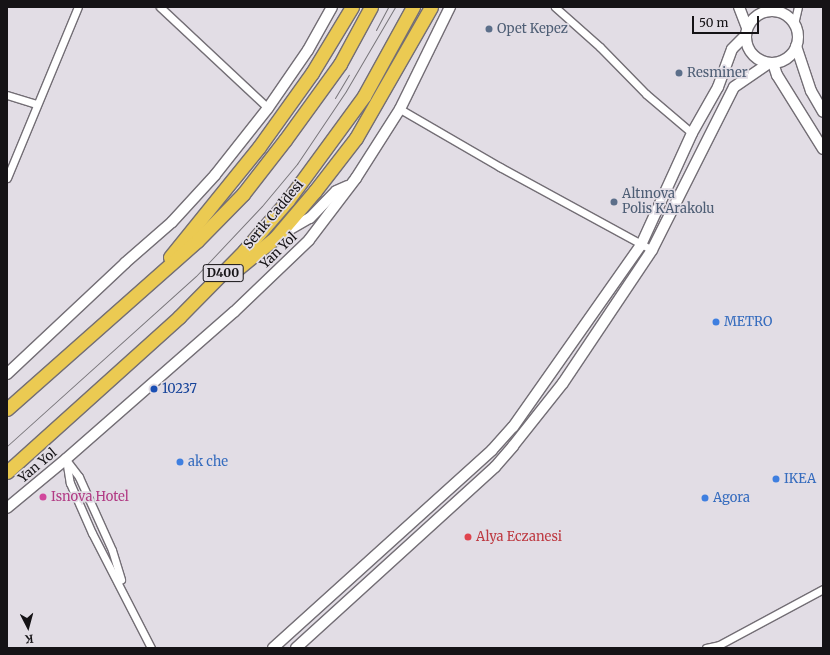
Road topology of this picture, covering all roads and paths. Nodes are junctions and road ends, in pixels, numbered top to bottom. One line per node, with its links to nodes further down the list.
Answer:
1 (78, 7): 18 (street)
2 (160, 7): 19 (street)
3 (332, 7): 19 (street)
4 (352, 7): 29 (highway)
5 (371, 7): 29 (highway)
6 (413, 7): 30 (highway, Serik Caddesi / D400)
7 (431, 7): 26 (highway)
8 (450, 7): 20 (street, Yan Yol)
9 (555, 7): 22 (street)
10 (739, 7): 14 (street)
11 (798, 7): 13 (street)
12 (767, 9): 13 (street); 14 (street)
13 (794, 24): 15 (street)
14 (747, 31): 16 (street); 22 (street)
15 (796, 46): 16 (street); 21 (street)
16 (771, 63): 23 (street); 28 (street)
17 (7, 94): 18 (street)
18 (37, 104): 24 (street)
19 (268, 108): 31 (street)
20 (400, 109): 25 (street, Yan Yol); 27 (street)
21 (823, 112)
22 (692, 133): 27 (street)
23 (823, 149)
24 (7, 178)
25 (349, 186): 26 (street); 33 (street, Yan Yol)
26 (275, 238): 30 (highway)
27 (641, 245): 28 (street); 39 (street)
28 (652, 250): 40 (street)
29 (150, 283): 32 (highway)
30 (179, 317): 34 (highway, Serik Caddesi / D400)
31 (7, 374)
32 (7, 409)
33 (66, 459): 35 (street, Yan Yol); 37 (street); 37 (street)
34 (7, 472)
35 (7, 508)
36 (823, 589): 41 (street)
37 (125, 594): 38 (street)
38 (151, 648)
39 (273, 648)
40 (296, 648)
41 (706, 648)

